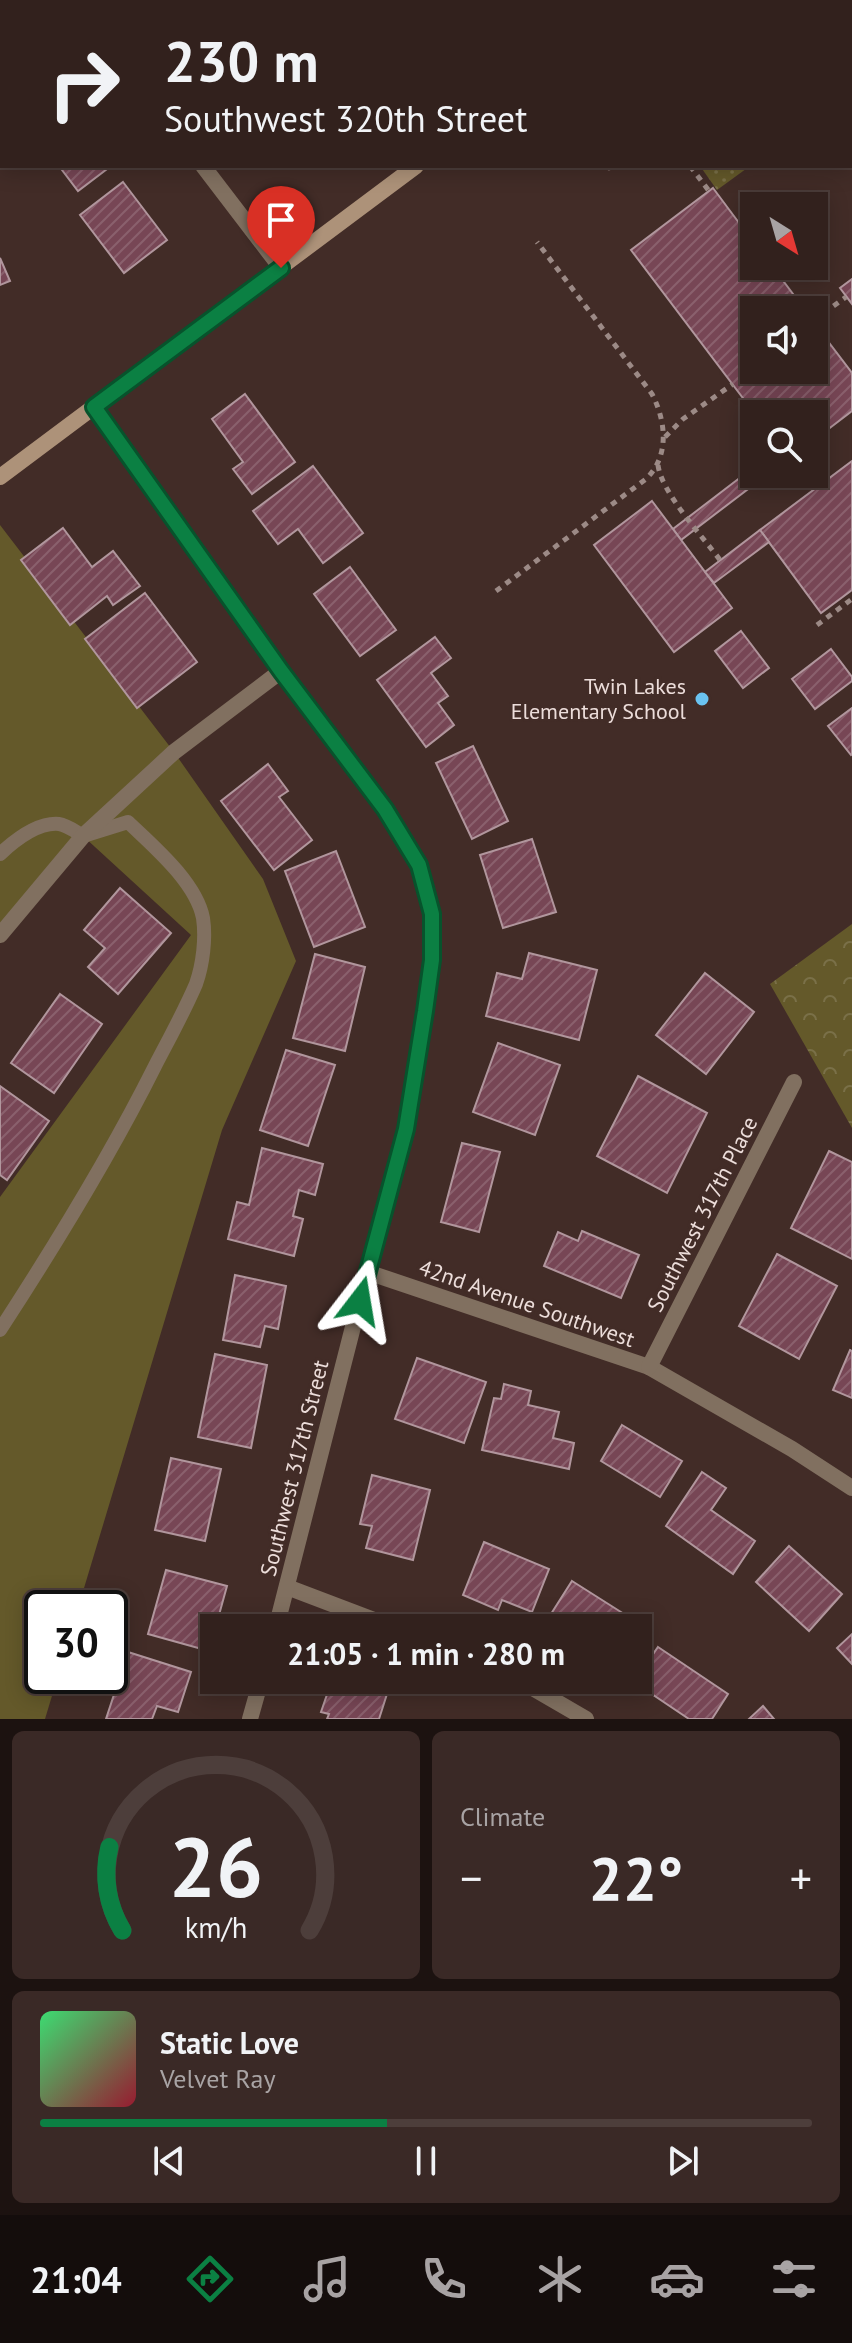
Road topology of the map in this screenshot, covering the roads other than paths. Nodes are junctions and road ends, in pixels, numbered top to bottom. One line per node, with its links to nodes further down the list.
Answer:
1 (205, 168): 3 (street)
2 (413, 168): 3 (main road)
3 (281, 268): 4 (main road)
4 (94, 407): 5 (main road); 6 (street)
5 (0, 477)
6 (281, 671): 7 (street); 11 (street)
7 (83, 836): 8 (lane); 9 (street); 12 (lane)
8 (0, 854)
9 (0, 935)
10 (794, 1082): 13 (street, Southwest 317th Place)
11 (367, 1272): 13 (street, 42nd Avenue Southwest); 15 (street, Southwest 317th Street)
12 (0, 1330)
13 (649, 1367): 14 (street, 42nd Avenue Southwest)
14 (852, 1488)
15 (287, 1587): 16 (street, Southwest 317th Street); 17 (street)
16 (280, 1614)
17 (358, 1614)
18 (257, 1694): 20 (street)
19 (543, 1694): 21 (street)
20 (250, 1719)
21 (586, 1719)

